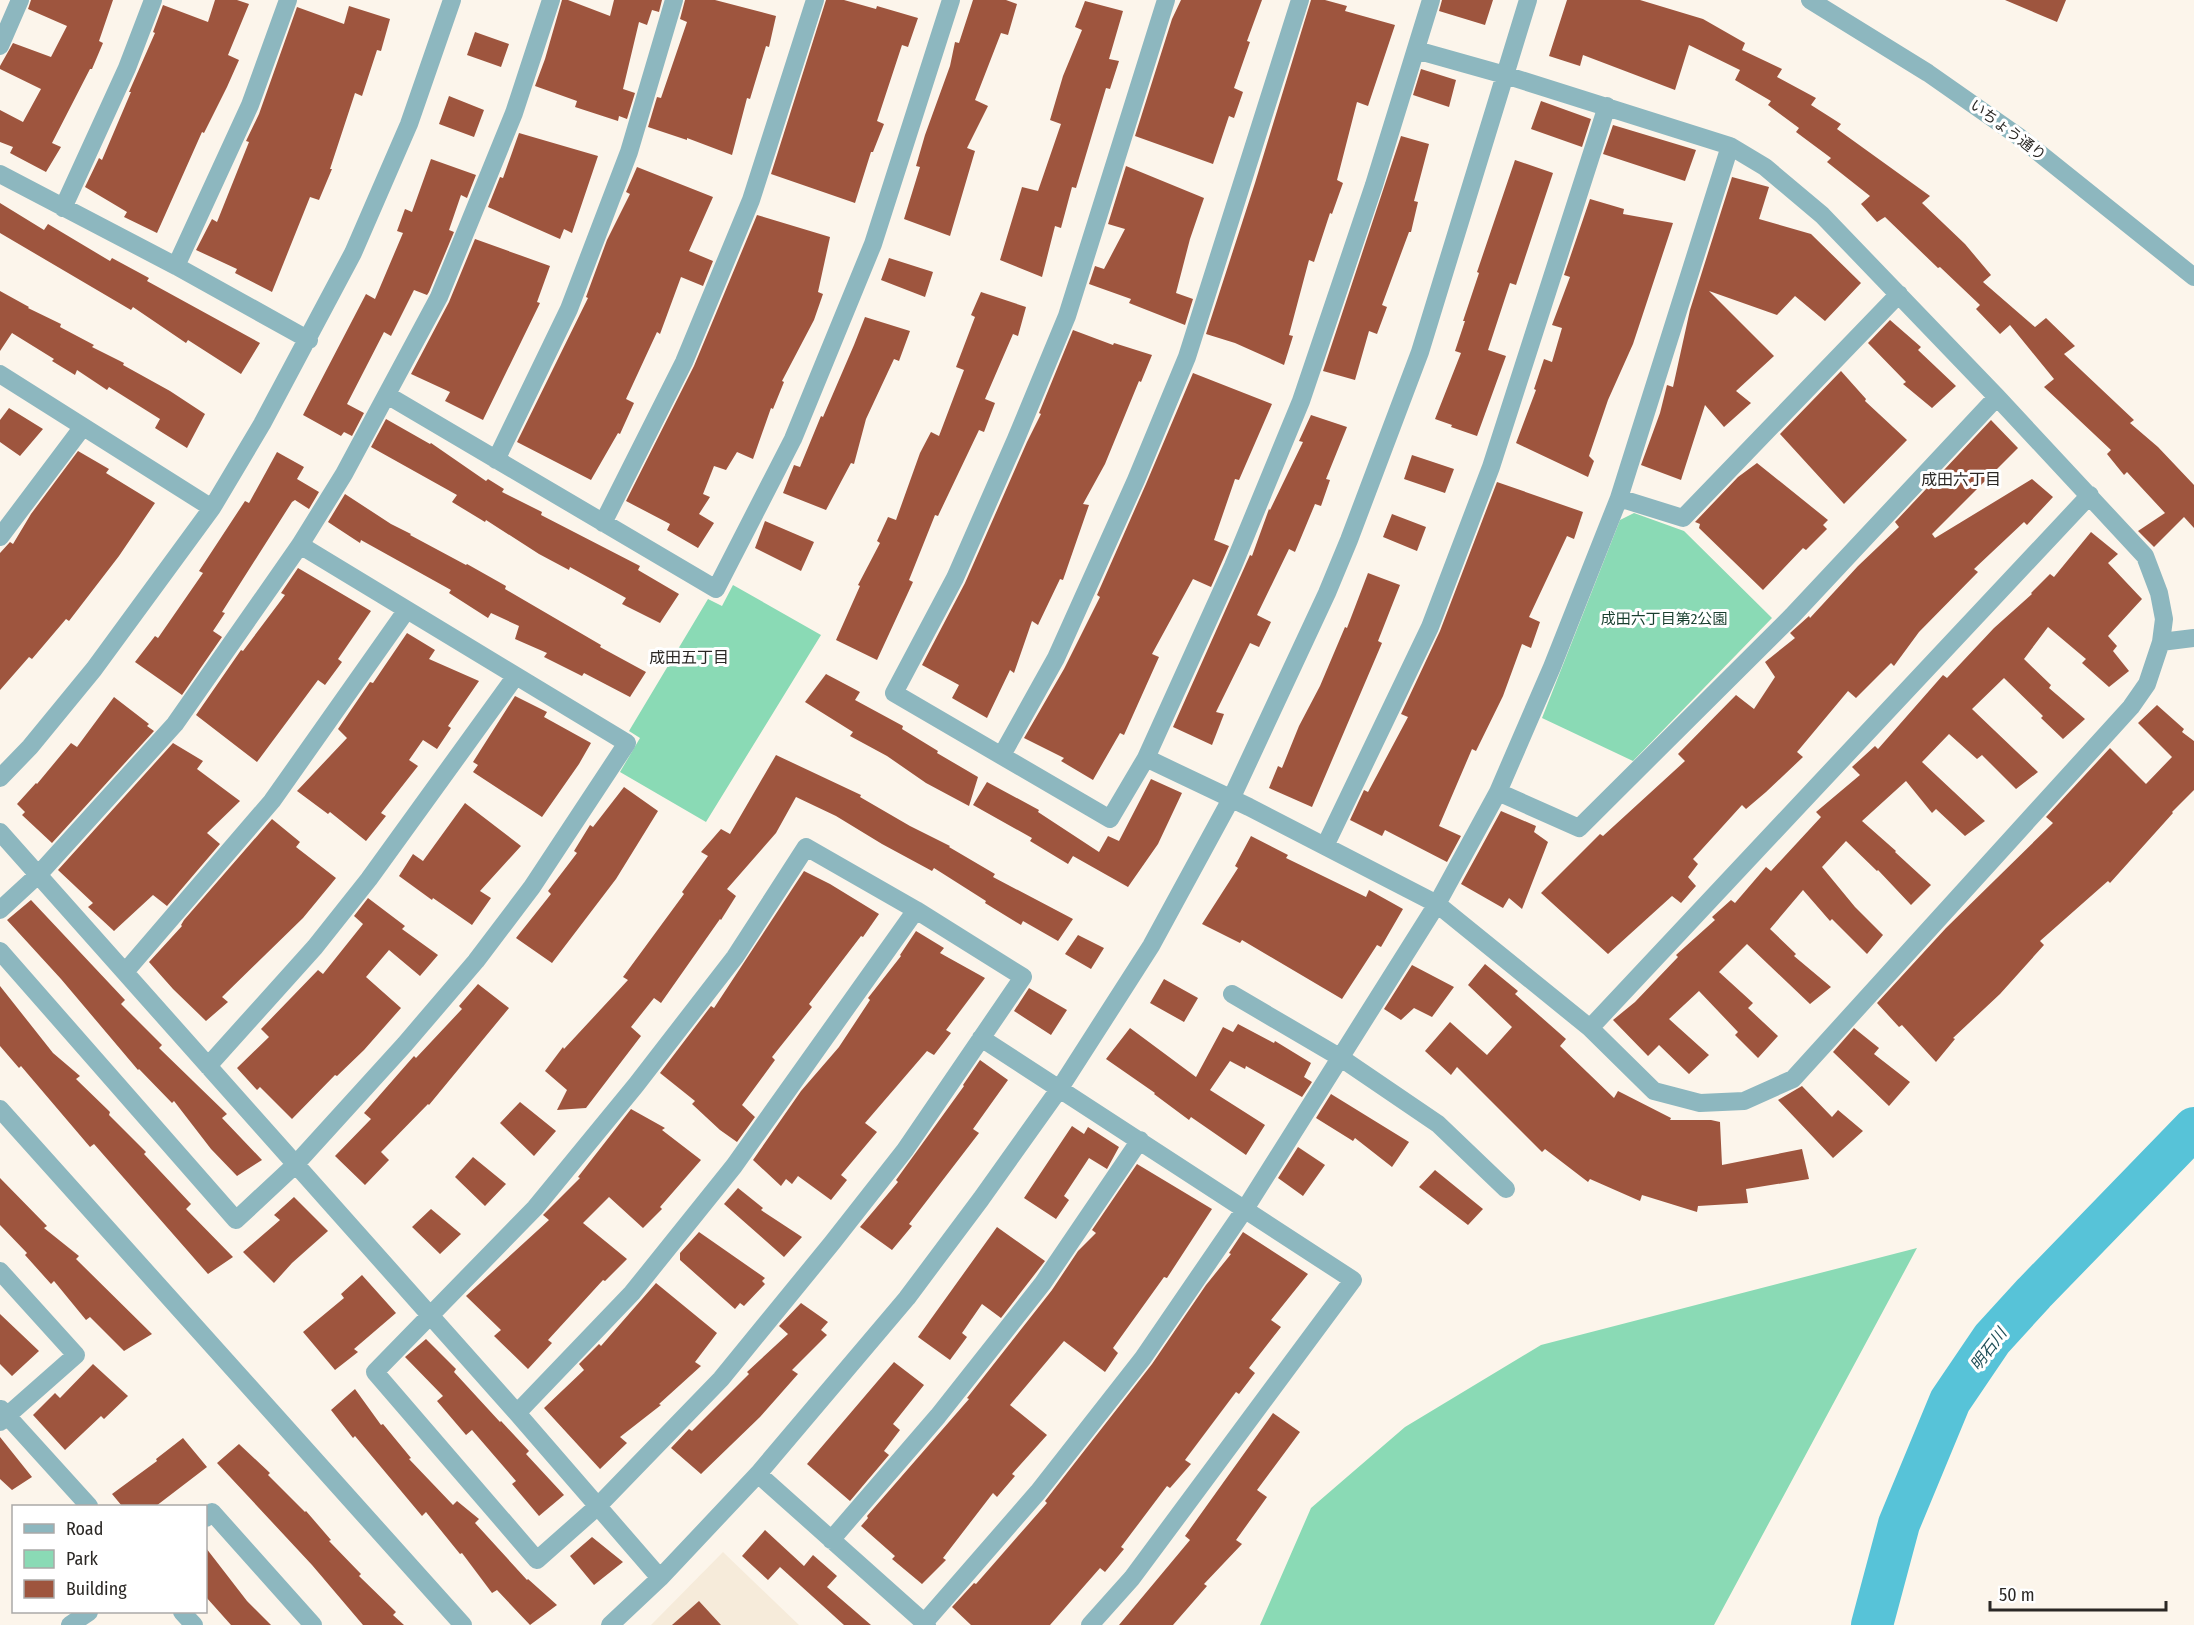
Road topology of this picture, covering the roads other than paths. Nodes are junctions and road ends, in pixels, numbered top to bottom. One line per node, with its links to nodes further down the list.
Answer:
1 (20, 0): 14 (street)
2 (153, 0): 20 (street)
3 (288, 0): 21 (street)
4 (452, 0): 24 (street)
5 (551, 0): 26 (street)
6 (674, 0): 29 (street)
7 (815, 0): 33 (street)
8 (951, 0): 33 (street)
9 (1166, 0): 40 (street)
10 (1300, 0): 40 (street)
11 (1431, 0): 15 (street)
12 (1528, 0): 16 (street)
13 (1810, 0): 22 (street, いちょう通り)
14 (0, 46)
15 (1416, 50): 16 (street); 41 (street)
16 (1505, 75): 17 (street); 44 (street)
17 (1607, 106): 18 (street); 46 (street)
18 (1730, 146): 23 (street); 31 (street)
19 (0, 174): 20 (street)
20 (63, 208): 21 (street)
21 (176, 266): 24 (street)
22 (2194, 277)
23 (1899, 294): 27 (street); 31 (street)
24 (309, 340): 32 (street)
25 (0, 374): 28 (street)
26 (387, 396): 29 (street); 35 (street)
27 (1997, 397): 30 (street); 43 (street)
28 (82, 428): 32 (street); 34 (street)
29 (496, 460): 33 (street)
30 (2090, 495): 38 (street); 54 (street)
31 (1619, 498): 43 (street)
32 (212, 508): 42 (street)
33 (603, 523)
34 (0, 537)
35 (300, 545): 36 (street); 47 (street)
36 (406, 611): 39 (street); 52 (street)
37 (2194, 639): 38 (street)
38 (2161, 642): 54 (street)
39 (515, 677): 57 (street); 61 (street)
40 (1002, 756): 41 (street)
41 (1146, 758): 44 (street)
42 (0, 778)
43 (1498, 792): 48 (street)
44 (1232, 799): 46 (street); 58 (street)
45 (0, 832): 47 (street)
46 (1325, 846): 48 (street)
47 (39, 874): 49 (street); 52 (street)
48 (1437, 904): 54 (street); 56 (street)
49 (0, 910)
50 (916, 910): 55 (street); 65 (street); 66 (street)
51 (0, 951): 61 (street)
52 (125, 972): 57 (street)
53 (1232, 994): 56 (street)
54 (1590, 1028)
55 (981, 1038): 58 (street); 70 (street)
56 (1341, 1058): 62 (street); 63 (street)
57 (208, 1066): 61 (street)
58 (1060, 1088): 60 (street); 68 (street)
59 (0, 1109): 80 (street)
60 (1140, 1140): 63 (street); 72 (street)
61 (295, 1166): 65 (street)
62 (1506, 1189)
63 (1245, 1209): 76 (street); 82 (street)
64 (0, 1271): 67 (street)
65 (429, 1316): 66 (street); 70 (street)
66 (517, 1413): 70 (street)
67 (3, 1415): 69 (street)
68 (758, 1474): 72 (street); 73 (street)
69 (88, 1505)
70 (598, 1506): 73 (street)
71 (207, 1517): 79 (street)
72 (831, 1540): 76 (street)
73 (660, 1578): 81 (street)
74 (86, 1613): 77 (street)
75 (184, 1613): 78 (street)
76 (926, 1624)
77 (70, 1625)
78 (194, 1625)
79 (313, 1625)
80 (463, 1625)
81 (610, 1625)
82 (1090, 1625)

